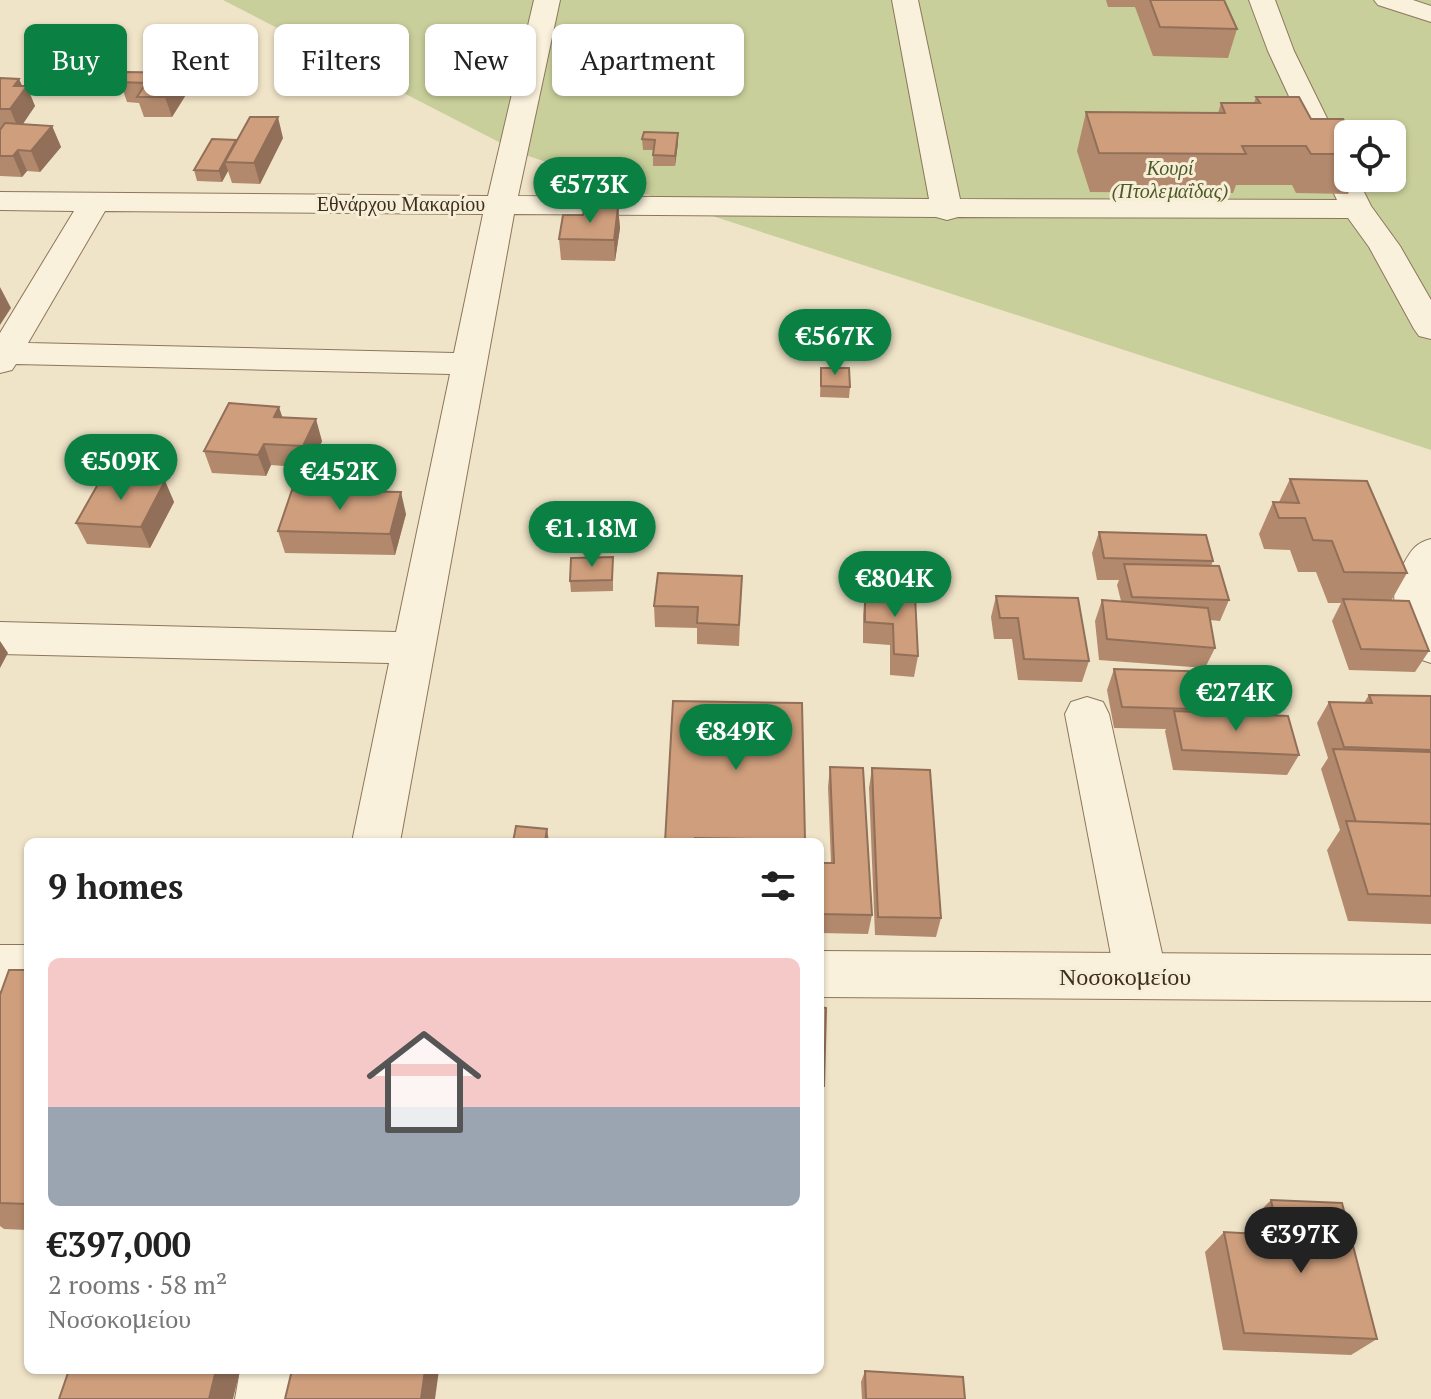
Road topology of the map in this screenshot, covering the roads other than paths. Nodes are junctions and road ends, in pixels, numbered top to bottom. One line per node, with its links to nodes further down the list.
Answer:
1 (547, 0): 8 (street)
2 (905, 0): 10 (street)
3 (1262, 0): 9 (street)
4 (1387, 0): 5 (street)
5 (1431, 14)
6 (0, 201): 7 (street, Εθνάρχου Μακαρίου)
7 (94, 203): 8 (street, Εθνάρχου Μακαρίου); 12 (street)
8 (501, 203): 10 (street, Εθνάρχου Μακαρίου); 13 (street)
9 (1356, 208): 10 (street, Εθνάρχου Μακαρίου); 11 (street)
10 (947, 211)
11 (1431, 329)
12 (2, 356): 13 (street)
13 (470, 364): 17 (street)
14 (1431, 553): 16 (street)
15 (0, 638): 17 (street)
16 (1431, 647)
17 (413, 648): 19 (street)
18 (1087, 714): 23 (street)
19 (377, 838)
20 (0, 968): 21 (street)
21 (24, 968)
22 (824, 974): 23 (street, Νοσοκομείου)
23 (1141, 976): 24 (street, Νοσοκομείου)
24 (1431, 978)
25 (270, 1374): 26 (street)
26 (266, 1399)

